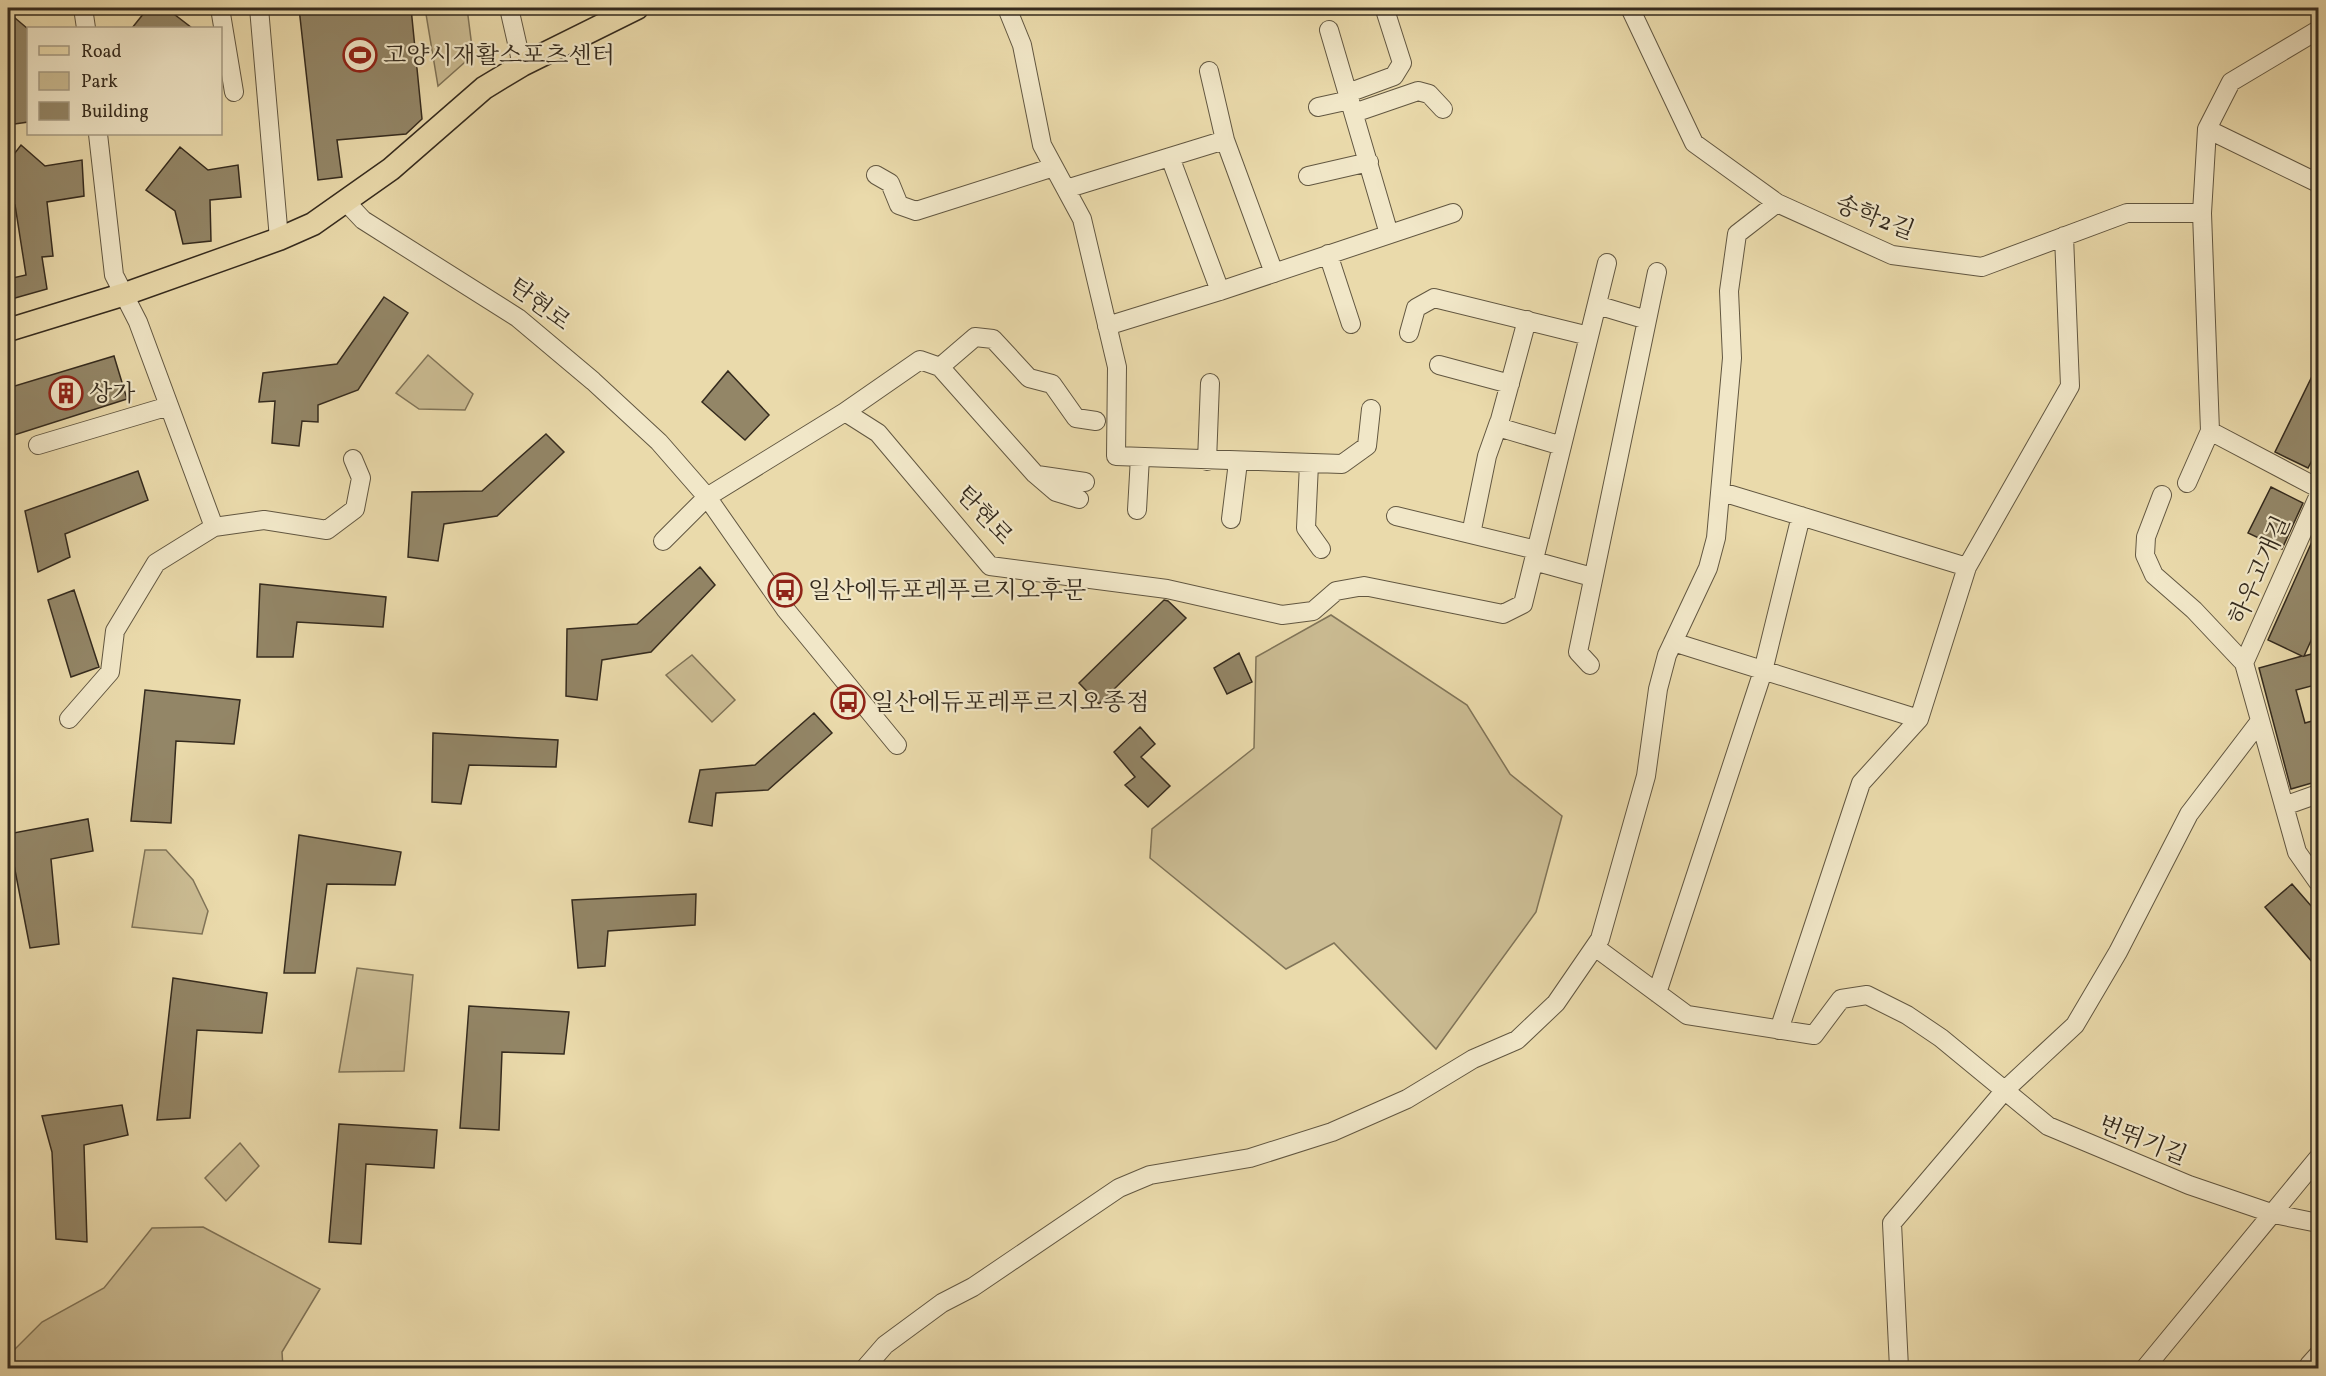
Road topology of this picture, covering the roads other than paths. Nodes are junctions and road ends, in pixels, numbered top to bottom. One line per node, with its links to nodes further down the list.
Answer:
1 (83, 8): 9 (street)
2 (220, 8): 14 (street)
3 (259, 8): 34 (street)
4 (509, 8): 12 (street)
5 (637, 8): 12 (main road)
6 (1007, 8): 23 (street)
7 (1630, 8): 29 (street, 송학2길)
8 (1386, 13): 15 (street)
9 (86, 27)
10 (1329, 30): 15 (street)
11 (2319, 30): 18 (street)
12 (522, 65): 28 (main road)
13 (1209, 71): 20 (street)
14 (234, 92)
15 (1351, 102): 16 (street); 17 (street); 22 (street)
16 (1318, 107)
17 (1443, 109)
18 (2207, 129): 26 (street); 31 (street)
19 (98, 135): 40 (street)
20 (1225, 140): 21 (street); 38 (street)
21 (1170, 157): 27 (street); 39 (street)
22 (1369, 162): 25 (street); 32 (street)
23 (1054, 167): 24 (street); 27 (street)
24 (876, 175)
25 (1308, 176)
26 (2319, 183)
27 (1066, 189): 45 (street)
28 (346, 203): 34 (main road); 72 (street, 탄현로)
29 (1777, 203): 33 (street, 송학2길); 69 (street)
30 (1453, 213): 32 (street)
31 (2202, 213): 33 (street, 송학2길); 58 (street)
32 (1389, 234): 35 (street)
33 (2064, 236): 83 (street)
34 (279, 239): 40 (main road)
35 (1328, 254): 38 (street); 44 (street)
36 (1607, 263): 41 (street)
37 (1657, 272): 43 (street)
38 (1274, 273): 39 (street)
39 (1220, 291): 45 (street)
40 (125, 294): 46 (main road); 53 (street)
41 (1597, 306): 43 (street); 48 (street)
42 (1527, 320): 47 (street); 48 (street); 52 (street)
43 (1647, 320): 84 (street)
44 (1351, 324)
45 (1107, 326): 61 (street)
46 (8, 330)
47 (1409, 333)
48 (1589, 336): 60 (street)
49 (1439, 365): 52 (street)
50 (940, 367): 55 (street); 56 (street); 66 (street)
51 (1210, 383): 63 (street)
52 (1510, 384): 57 (street)
53 (169, 406): 59 (street); 78 (street)
54 (1371, 409): 65 (street)
55 (845, 412): 72 (street); 82 (street, 탄현로)
56 (1096, 421)
57 (1499, 422): 60 (street); 79 (street)
58 (2210, 431): 68 (street); 71 (street)
59 (38, 445)
60 (1562, 446): 82 (street)
61 (1140, 457): 63 (street); 74 (street)
62 (353, 459): 78 (street)
63 (1207, 460): 64 (street)
64 (1238, 462): 65 (street); 77 (street)
65 (1309, 464): 81 (street)
66 (1035, 474): 67 (street); 73 (street)
67 (1085, 482)
68 (2187, 483)
69 (1722, 492): 76 (street); 85 (street)
70 (2162, 495): 86 (street, 하우고개길)
71 (2318, 496): 86 (street, 하우고개길)
72 (707, 497): 80 (street); 92 (street, 탄현로)
73 (1079, 499)
74 (1137, 510)
75 (1396, 516): 79 (street)
76 (1801, 516): 83 (street); 88 (street)
77 (1231, 519)
78 (214, 527): 89 (street)
79 (1471, 534): 82 (street)
80 (663, 541)
81 (1321, 549)
82 (1535, 555): 84 (street)
83 (1967, 567): 90 (street)
84 (1592, 577): 87 (street)
85 (1673, 642): 88 (street); 96 (street)
86 (2244, 663): 91 (street, 하우고개길)
87 (1590, 665)
88 (1763, 670): 90 (street); 97 (street)
89 (69, 719)
90 (1919, 719): 98 (street)
91 (2260, 721): 94 (street, 하우고개길); 99 (street)
92 (897, 745)
93 (2319, 794): 94 (street)
94 (2284, 806): 95 (street, 하우고개길)
95 (2319, 882)
96 (1595, 946): 97 (street); 103 (street)
97 (1657, 993): 98 (street)
98 (1779, 1030): 99 (street, 번뛰기길)
99 (2006, 1090): 101 (street, 번뛰기길); 104 (street)
100 (2319, 1158): 101 (street)
101 (2274, 1214): 102 (street, 번뛰기길); 105 (street)
102 (2319, 1223)
103 (865, 1368)
104 (1899, 1368)
105 (2145, 1368)

